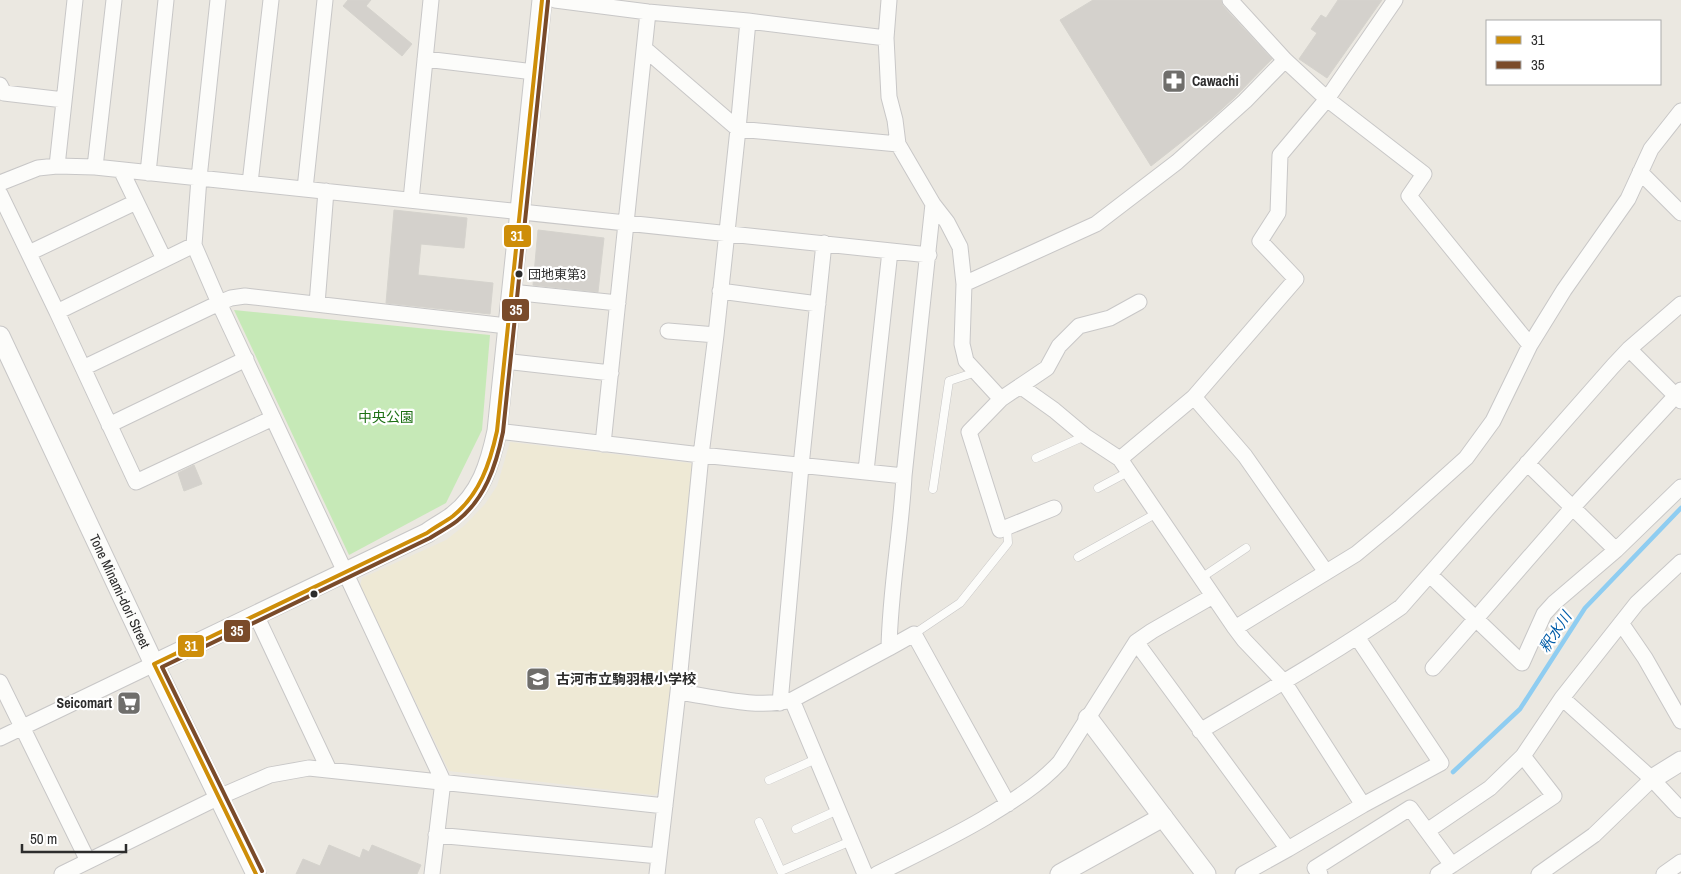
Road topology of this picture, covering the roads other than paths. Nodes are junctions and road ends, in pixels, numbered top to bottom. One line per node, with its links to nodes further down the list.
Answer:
1 (75, 0): 22 (street)
2 (114, 0): 27 (street)
3 (166, 0): 30 (street)
4 (218, 0): 31 (street)
5 (271, 0): 33 (street)
6 (325, 0): 34 (street)
7 (431, 0): 17 (street)
8 (542, 0): 19 (street)
9 (555, 0): 13 (street)
10 (889, 0): 15 (street)
11 (1230, 0): 18 (street)
12 (1395, 0): 21 (street)
13 (648, 12): 14 (street); 16 (street)
14 (748, 21): 15 (street); 24 (street)
15 (886, 38): 25 (street)
16 (644, 49): 24 (street); 42 (street)
17 (426, 59): 19 (street); 37 (street)
18 (1285, 60): 21 (street); 50 (street)
19 (534, 72): 40 (street)
20 (0, 85): 22 (street)
21 (1327, 99): 64 (street); 73 (street)
22 (64, 100): 26 (street)
23 (1681, 111): 29 (street)
24 (738, 129): 25 (street); 43 (street)
25 (898, 144): 39 (street)
26 (57, 166): 27 (street); 32 (street)
27 (96, 168): 28 (street)
28 (121, 170): 30 (street); 38 (street)
29 (1640, 172): 41 (street); 64 (street)
30 (148, 173): 31 (street)
31 (199, 178): 33 (street); 45 (street)
32 (0, 183)
33 (250, 183): 34 (street)
34 (305, 189): 35 (street)
35 (326, 191): 37 (street); 56 (street)
36 (0, 194): 47 (street)
37 (411, 200): 40 (street)
38 (136, 202): 47 (street); 49 (street)
39 (933, 204): 48 (street); 50 (street)
40 (520, 211): 42 (street); 52 (street)
41 (1681, 213)
42 (626, 224): 43 (street); 55 (street)
43 (726, 233): 44 (street); 51 (street)
44 (824, 243): 46 (street); 57 (street)
45 (194, 245): 49 (street); 54 (street)
46 (890, 251): 48 (street); 85 (street)
47 (29, 253): 59 (street)
48 (929, 255): 86 (street)
49 (164, 259): 59 (street)
50 (964, 284): 69 (street)
51 (720, 291): 57 (street); 62 (street)
52 (511, 292): 55 (street); 60 (street)
53 (1139, 302): 71 (street)
54 (219, 303): 56 (street); 66 (street); 68 (street)
55 (618, 303): 70 (street)
56 (317, 304): 60 (street)
57 (818, 304): 83 (street)
58 (1681, 304): 65 (street)
59 (57, 312): 68 (street)
60 (507, 326): 67 (street)
61 (668, 331): 62 (street)
62 (716, 335): 80 (street)
63 (0, 336): 111 (street, Tone Minami-dori Street)
64 (1530, 345): 99 (street)
65 (1629, 349): 72 (street); 82 (street)
66 (246, 359): 75 (street); 76 (street)
67 (504, 361): 70 (street); 77 (street)
68 (84, 368): 76 (street)
69 (976, 372): 74 (street); 89 (lane)
70 (611, 374): 79 (street)
71 (1020, 386): 74 (street); 78 (street)
72 (1679, 395): 90 (street)
73 (1194, 396): 84 (street); 99 (street)
74 (1001, 399): 93 (street)
75 (273, 418): 76 (street); 98 (street)
76 (109, 425)
77 (497, 431): 79 (street); 98 (street)
78 (1085, 436): 81 (lane); 84 (street)
79 (603, 444): 80 (street)
80 (701, 455): 83 (street); 115 (street)
81 (1036, 458)
82 (1527, 463): 90 (street); 100 (street)
83 (801, 466): 85 (street); 117 (street)
84 (1124, 466): 88 (lane); 92 (street)
85 (866, 471): 86 (street)
86 (904, 476): 110 (street)
87 (1681, 487): 95 (street)
88 (1098, 488)
89 (934, 489)
90 (1573, 507): 95 (street); 104 (street)
91 (1054, 508): 93 (street)
92 (1157, 513): 96 (lane); 101 (street)
93 (1007, 527): 107 (lane)
94 (1246, 548): 101 (lane)
95 (1616, 550): 104 (street)
96 (1078, 557)
97 (1681, 562): 105 (street)
98 (345, 572): 103 (street); 129 (street)
99 (1326, 572): 106 (street)
100 (1430, 575): 104 (street); 108 (street)
101 (1201, 578): 102 (street)
102 (1214, 596): 106 (street); 109 (street)
103 (256, 615): 111 (street); 126 (street)
104 (1476, 618): 112 (street)
105 (1621, 623): 116 (street); 119 (street)
106 (1235, 628): 114 (street)
107 (914, 634): 110 (street); 131 (street)
108 (1356, 637): 114 (street); 132 (street)
109 (1136, 642): 118 (street); 121 (street)
110 (889, 648): 117 (street)
111 (154, 664): 120 (street); 130 (street, Tone Minami-dori Street)
112 (1433, 668)
113 (0, 682): 120 (street)
114 (1284, 682): 121 (street); 132 (street)
115 (678, 692): 117 (street); 133 (street)
116 (1562, 698): 123 (street); 127 (street)
117 (786, 701): 124 (street)
118 (1088, 718): 131 (street); 136 (street)
119 (1681, 720)
120 (23, 726): 122 (street); 144 (street)
121 (1200, 731): 142 (street)
122 (0, 738)
123 (1523, 756): 139 (street); 146 (street)
124 (816, 759): 128 (lane); 134 (street)
125 (1681, 762): 127 (street)
126 (329, 770): 129 (street); 130 (street)
127 (1652, 779): 135 (street); 159 (street)
128 (769, 780)
129 (443, 781): 133 (street); 140 (street)
130 (219, 797): 144 (street); 149 (street, Tone Minami-dori Street)
131 (1008, 804): 147 (street)
132 (1364, 805): 142 (street)
133 (665, 806): 143 (street)
134 (838, 810): 138 (lane); 141 (street)
135 (1681, 810)
136 (1163, 817): 154 (street); 155 (street)
137 (759, 822): 141 (lane)
138 (796, 829)
139 (1427, 831): 146 (street); 157 (street)
140 (436, 835): 143 (street); 150 (street)
141 (851, 841): 152 (street)
142 (1288, 849): 156 (street)
143 (659, 856): 151 (street)
144 (88, 861): 148 (street)
145 (1681, 862): 160 (street)
146 (1452, 865): 158 (street)
147 (898, 870): 153 (street)
148 (64, 874)
149 (256, 874)
150 (432, 874)
151 (657, 874)
152 (865, 874)
153 (877, 874)
154 (1060, 874)
155 (1206, 874)
156 (1243, 874)
157 (1320, 874)
158 (1438, 874)
159 (1539, 874)
160 (1664, 874)

